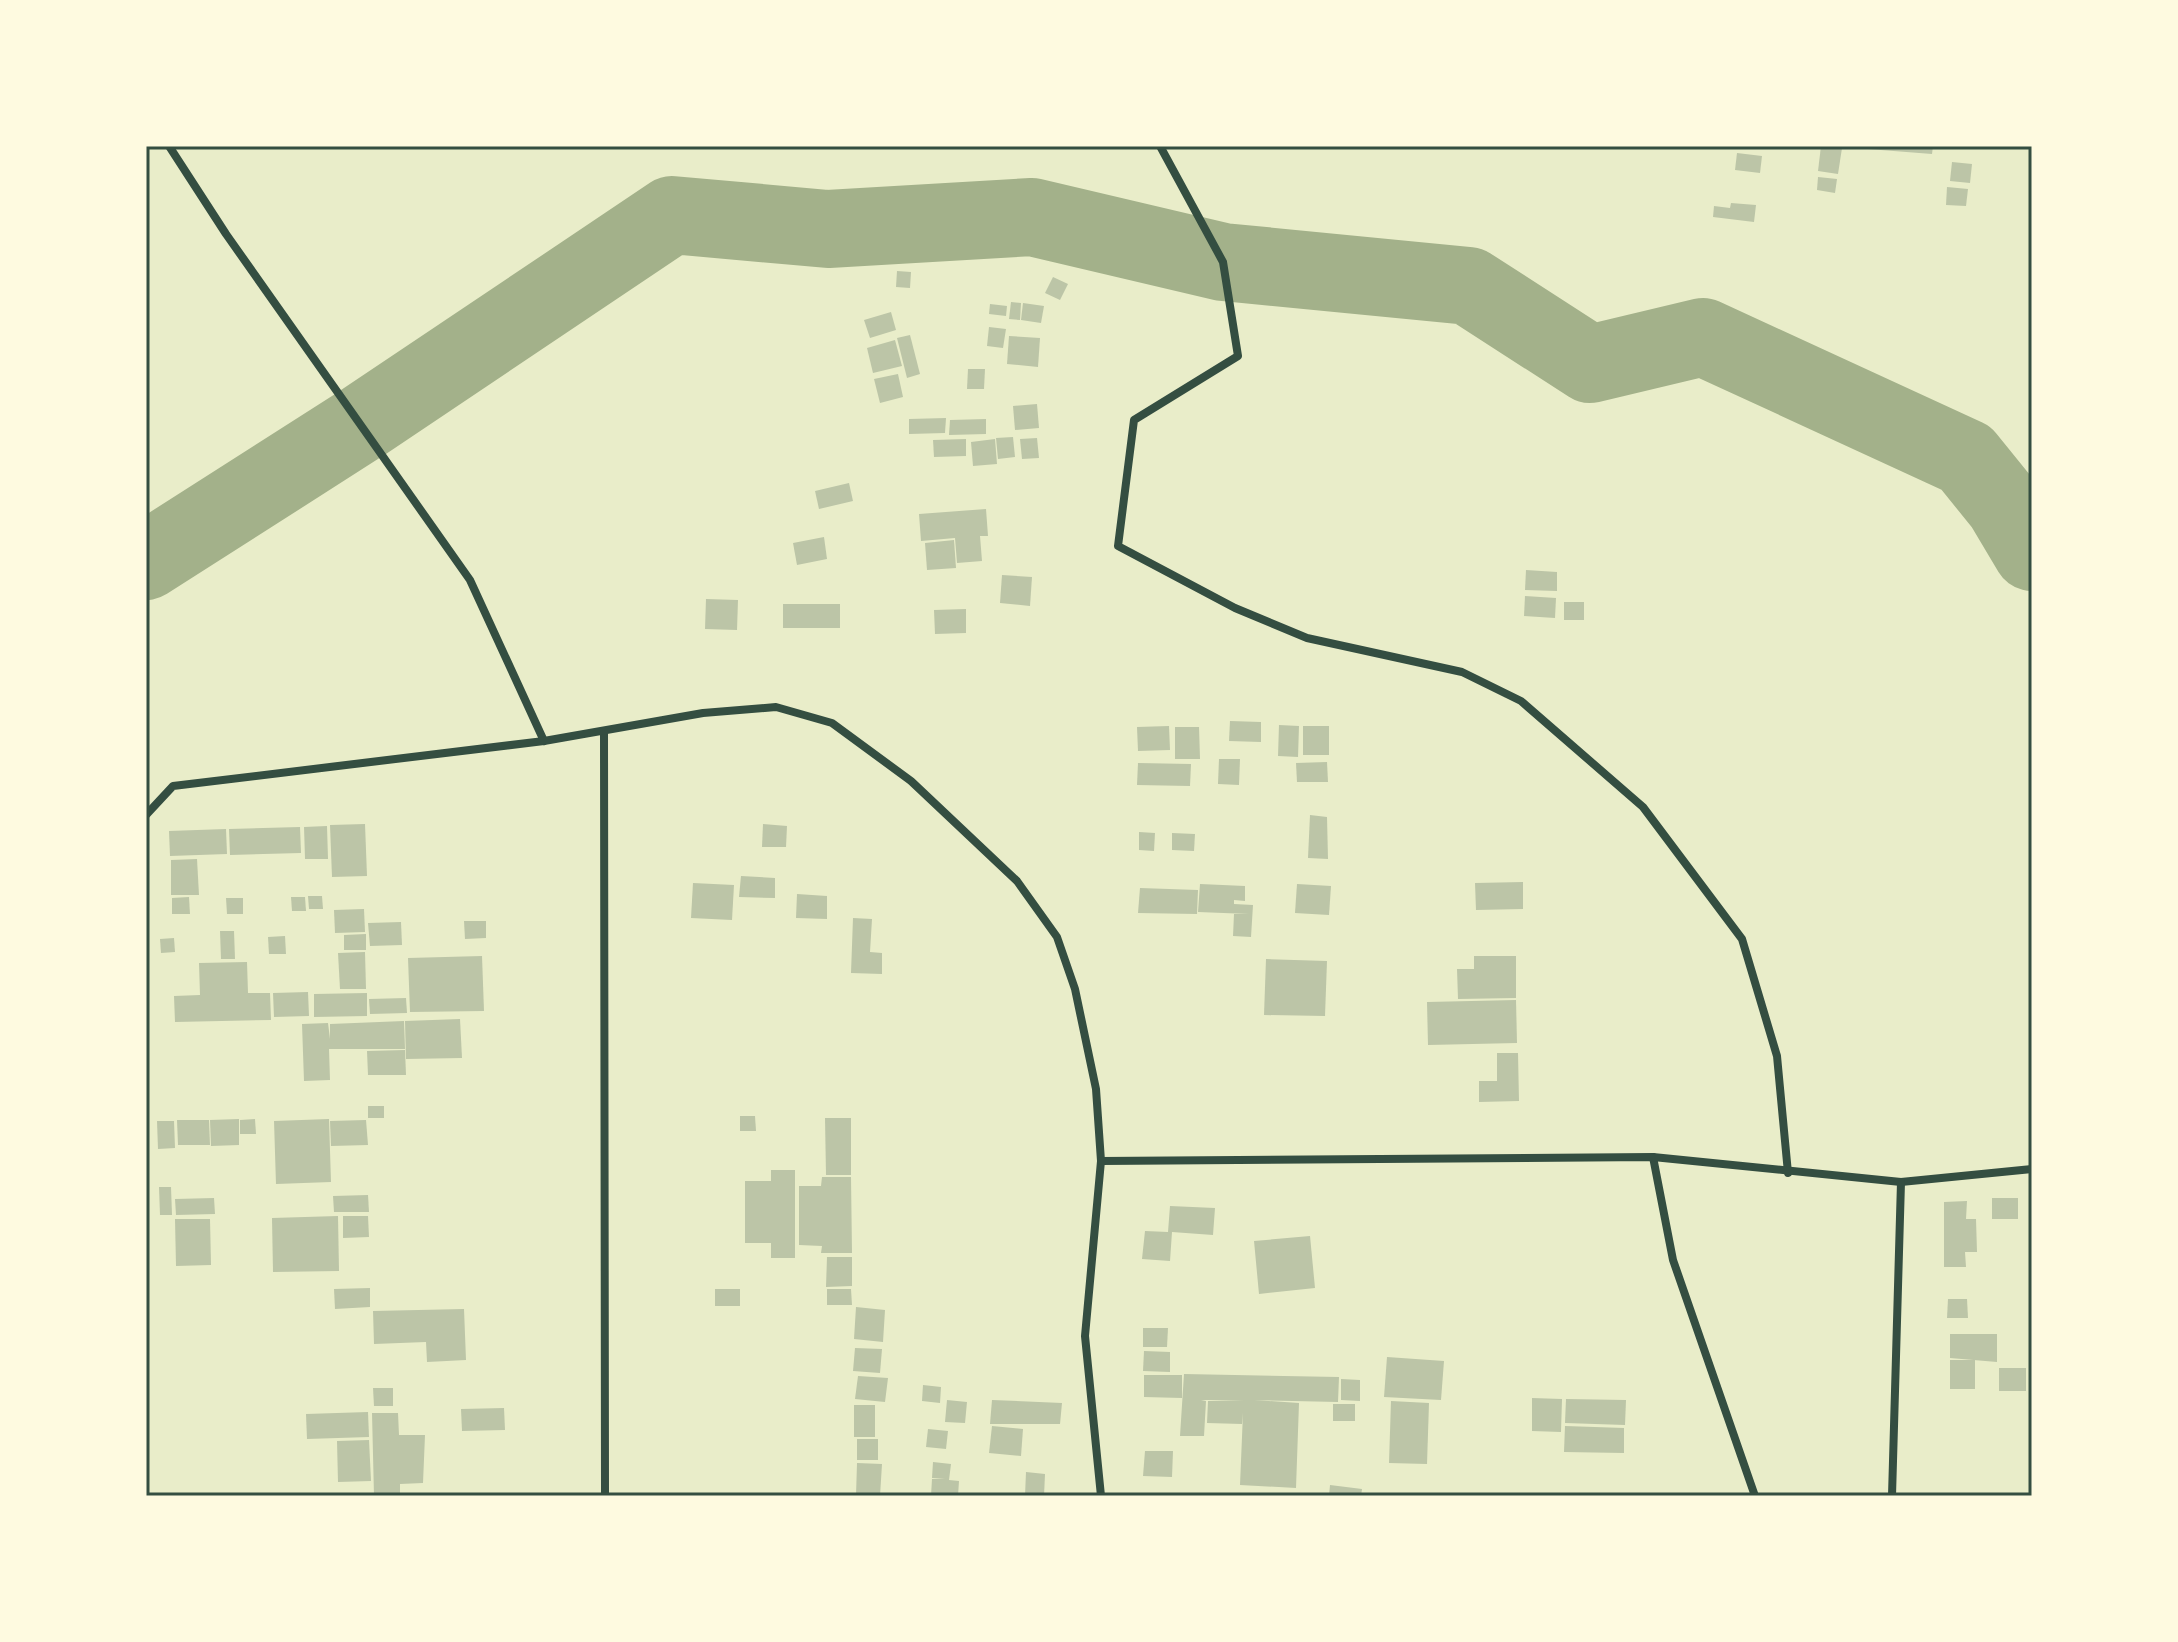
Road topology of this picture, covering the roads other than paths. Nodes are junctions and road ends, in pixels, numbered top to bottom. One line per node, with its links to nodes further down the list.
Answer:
1 (169, 146): 4 (street)
2 (1160, 146): 9 (street)
3 (604, 731): 4 (street); 7 (street); 11 (street)
4 (544, 741): 5 (street)
5 (146, 815)
6 (1653, 1157): 7 (street); 9 (street); 13 (street)
7 (1101, 1161): 12 (street)
8 (2032, 1169): 10 (street)
9 (1788, 1173): 10 (street)
10 (1901, 1182): 14 (street)
11 (605, 1496)
12 (1101, 1496)
13 (1755, 1496)
14 (1892, 1496)

